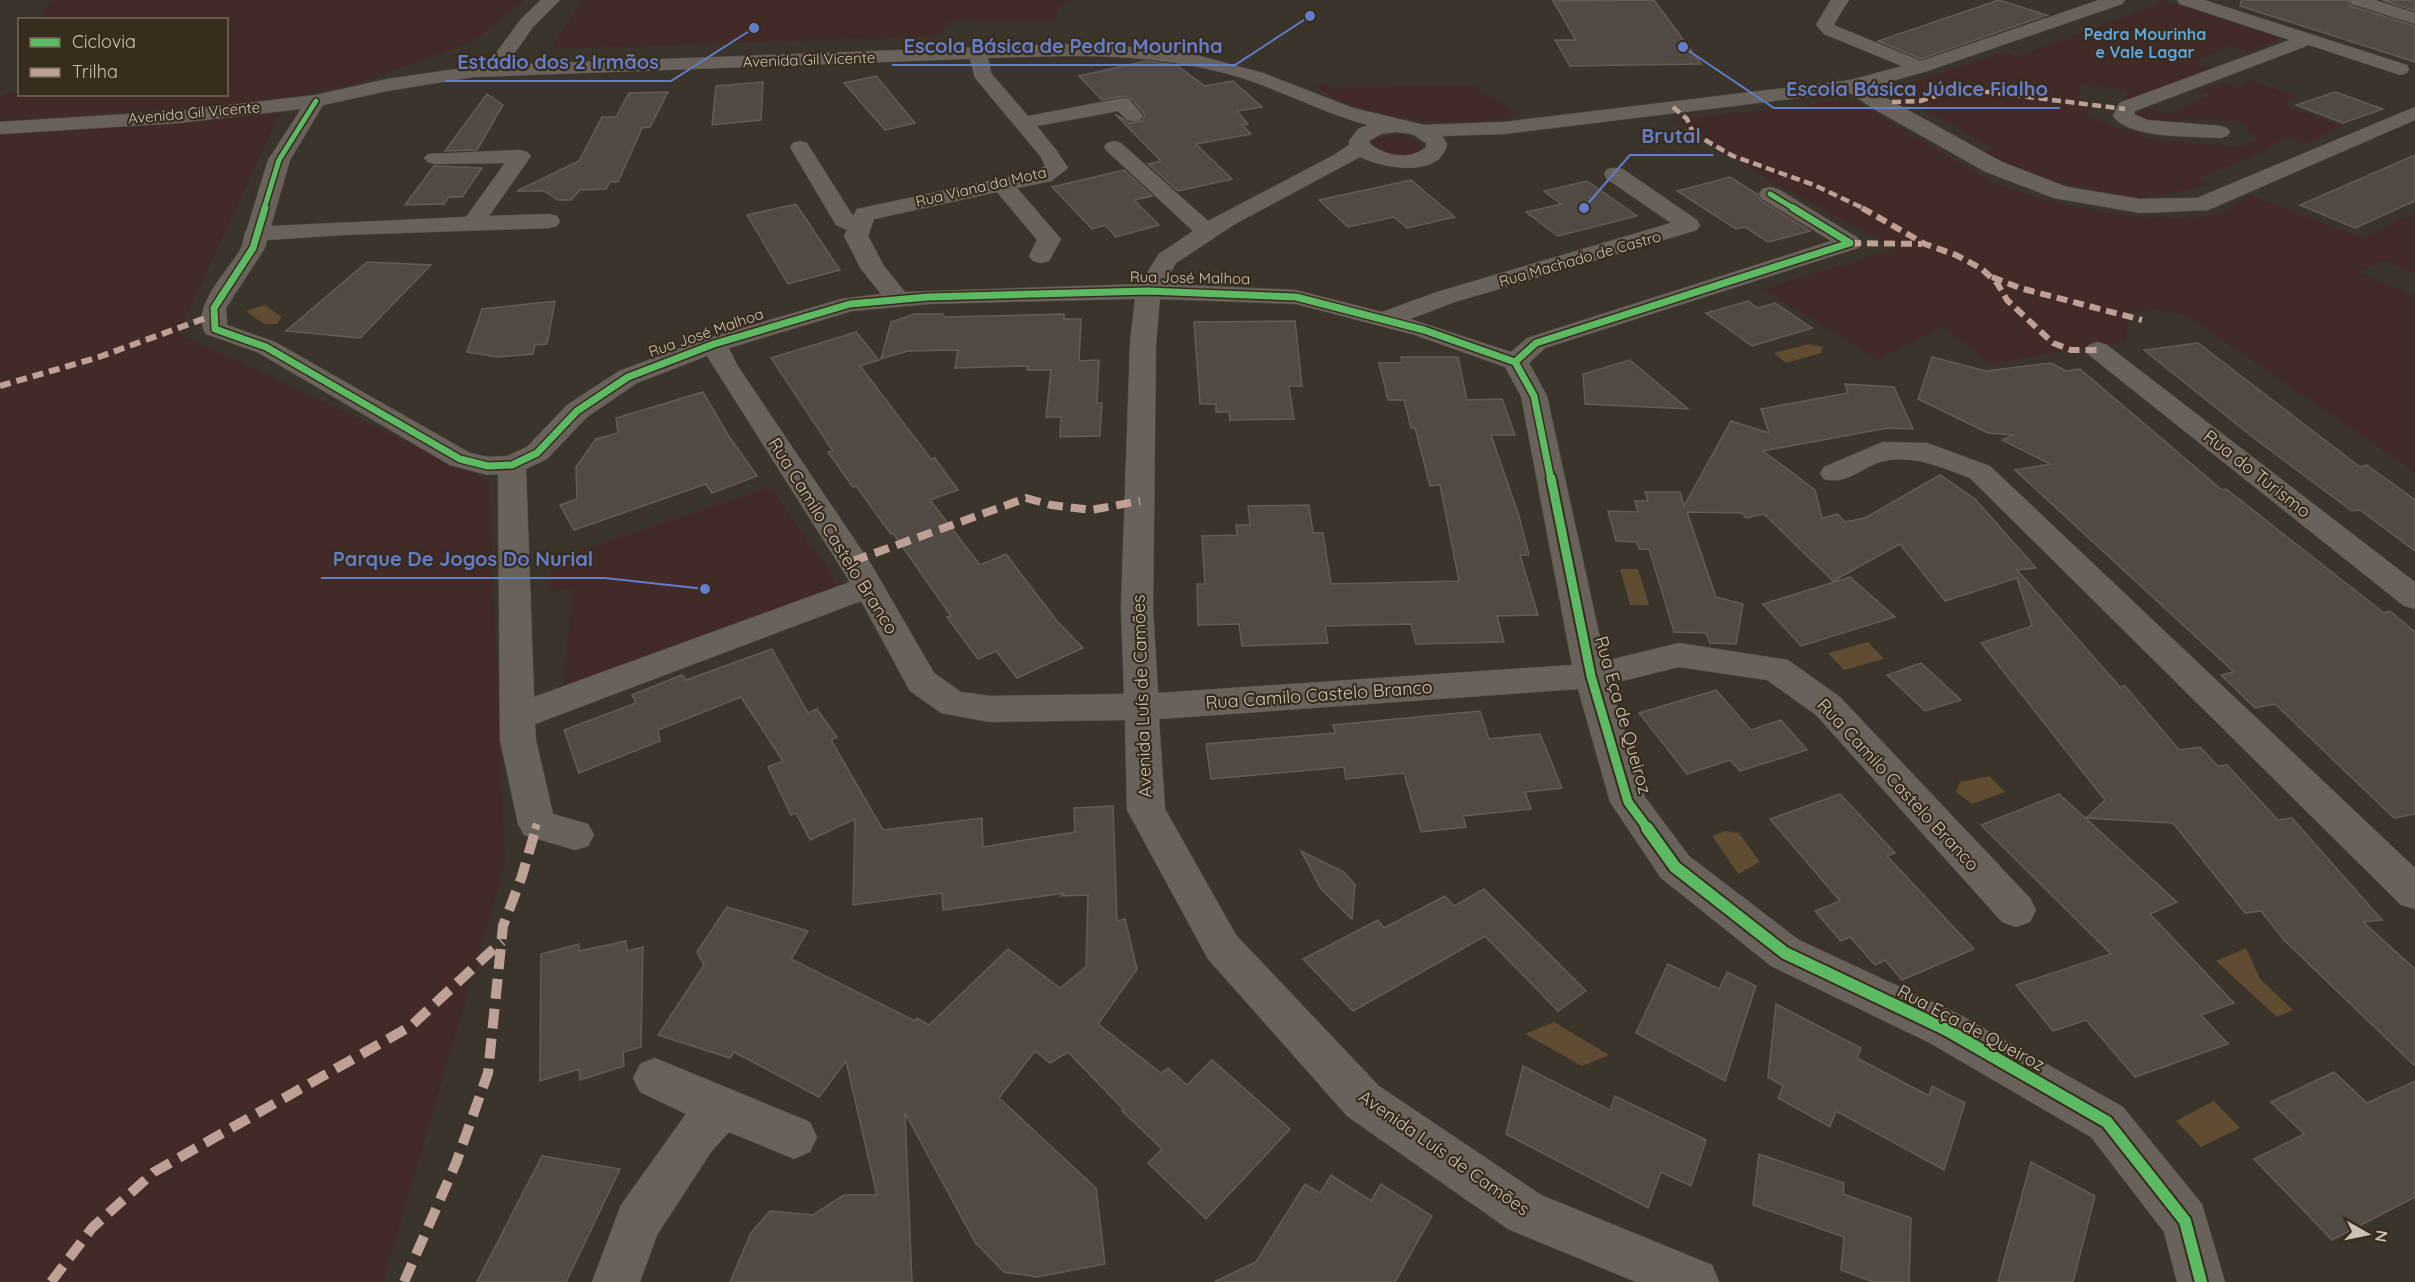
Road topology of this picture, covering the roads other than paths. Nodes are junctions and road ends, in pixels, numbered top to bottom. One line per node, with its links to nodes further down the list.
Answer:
1 (551, 0): 8 (street)
2 (1840, 0): 11 (street)
3 (2112, 0): 11 (street)
4 (2186, 0): 7 (street)
5 (2358, 0): 6 (street)
6 (2415, 19)
7 (2309, 39): 13 (street); 25 (street)
8 (499, 53): 10 (street); 12 (street)
9 (978, 54): 12 (street, Avenida Gil Vicente); 17 (street, Avenida Gil Vicente); 20 (street, Rua Viana da Mota)
10 (467, 64): 12 (street); 16 (street, Avenida Gil Vicente)
11 (1920, 67): 15 (street)
12 (564, 68)
13 (2408, 70): 14 (street)
14 (2415, 85)
15 (1852, 86): 18 (street); 23 (street)
16 (316, 101): 22 (street, Avenida Gil Vicente); 40 (street, Rua José Malhoa)
17 (1332, 108): 21 (street); 26 (street)
18 (2415, 113)
19 (1133, 116): 20 (street)
20 (1023, 123): 34 (street, Rua Viana da Mota)
21 (1396, 126): 24 (street); 26 (street)
22 (0, 128)
23 (1504, 128): 24 (street); 29 (street)
24 (1421, 131): 29 (street)
25 (2220, 132)
26 (1365, 139): 31 (street); 33 (street)
27 (800, 147): 38 (street)
28 (1114, 147): 39 (street)
29 (1436, 149): 31 (street)
30 (435, 158): 37 (street)
31 (1387, 160): 33 (street)
32 (1616, 174): 44 (street, Rua Machado de Castro)
33 (1310, 177): 39 (street, Avenida Luís de Camões)
34 (1002, 184): 38 (street, Rua Viana da Mota); 41 (street)
35 (1770, 194): 47 (street)
36 (549, 220): 37 (street)
37 (473, 223): 40 (street)
38 (860, 227): 43 (street)
39 (1207, 232): 42 (street, Avenida Luís de Camões)
40 (255, 234): 48 (street, Rua José Malhoa)
41 (1041, 256)
42 (1149, 291): 43 (street, Rua José Malhoa); 44 (street, Rua José Malhoa); 54 (street, Avenida Luís de Camões)
43 (899, 300): 45 (street, Rua José Malhoa)
44 (1383, 320): 47 (street, Rua José Malhoa)
45 (714, 344): 48 (street, Rua José Malhoa); 51 (street, Rua Camilo Castelo Branco)
46 (2098, 350): 50 (street, Rua do Turismo)
47 (1515, 362): 53 (street, Rua Eça de Queiroz)
48 (512, 465): 55 (street)
49 (1834, 473): 57 (street)
50 (2401, 573): 52 (street, Rua do Turismo)
51 (868, 586): 54 (street, Rua Camilo Castelo Branco); 55 (street)
52 (2415, 598)
53 (1591, 676): 54 (street, Rua Camilo Castelo Branco); 58 (street, Rua Camilo Castelo Branco); 64 (street, Rua Eça de Queiroz)
54 (1142, 707): 63 (street, Avenida Luís de Camões)
55 (518, 717): 56 (street)
56 (575, 835)
57 (2415, 893)
58 (2016, 910)
59 (655, 1078): 60 (street)
60 (722, 1107): 61 (street); 62 (street)
61 (794, 1137)
62 (616, 1282)
63 (1695, 1282)
64 (2201, 1282)

